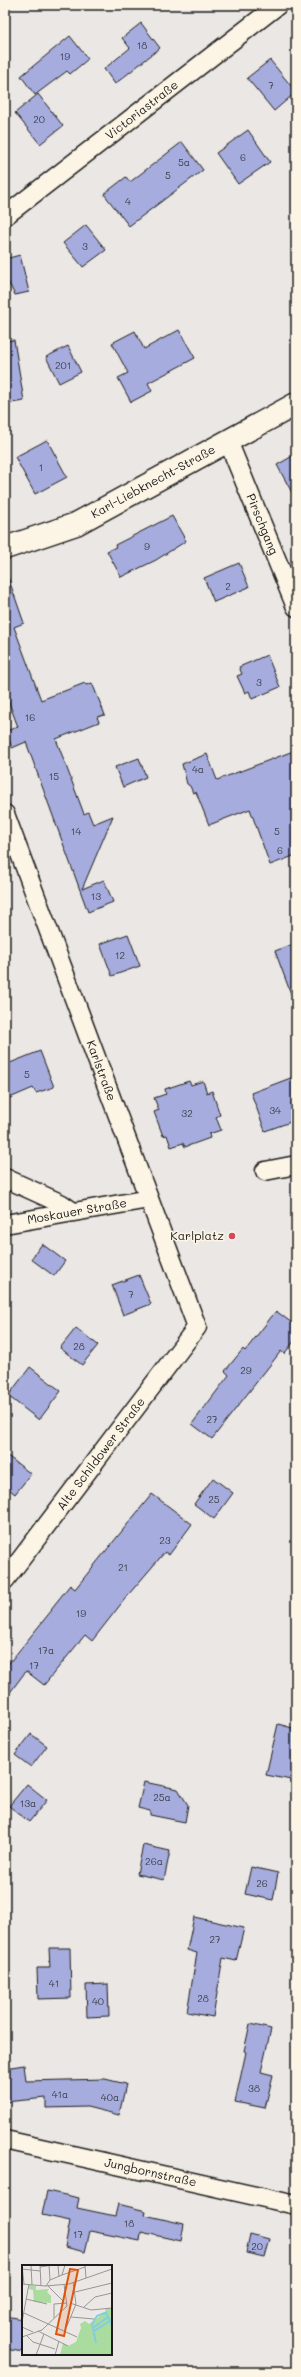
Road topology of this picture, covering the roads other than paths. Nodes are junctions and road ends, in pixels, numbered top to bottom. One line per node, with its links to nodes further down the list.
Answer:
1 (278, 5): 2 (street, Victoriastraße)
2 (5, 216)
3 (296, 404): 4 (street, Karl-Liebknecht-Straße)
4 (228, 442): 5 (street, Karl-Liebknecht-Straße); 6 (street, Pirschgang)
5 (5, 548)
6 (296, 607)
7 (5, 814): 11 (street, Karlstraße)
8 (296, 1165): 9 (street)
9 (265, 1171)
10 (5, 1178): 12 (street)
11 (149, 1199): 12 (street, Moskauer Straße); 14 (street, Karlstraße)
12 (72, 1212): 13 (street, Moskauer Straße)
13 (5, 1224)
14 (197, 1327): 15 (street, Alte Schildower Straße)
15 (5, 1580)
16 (5, 2140): 17 (street, Jungbornstraße)
17 (296, 2205)

